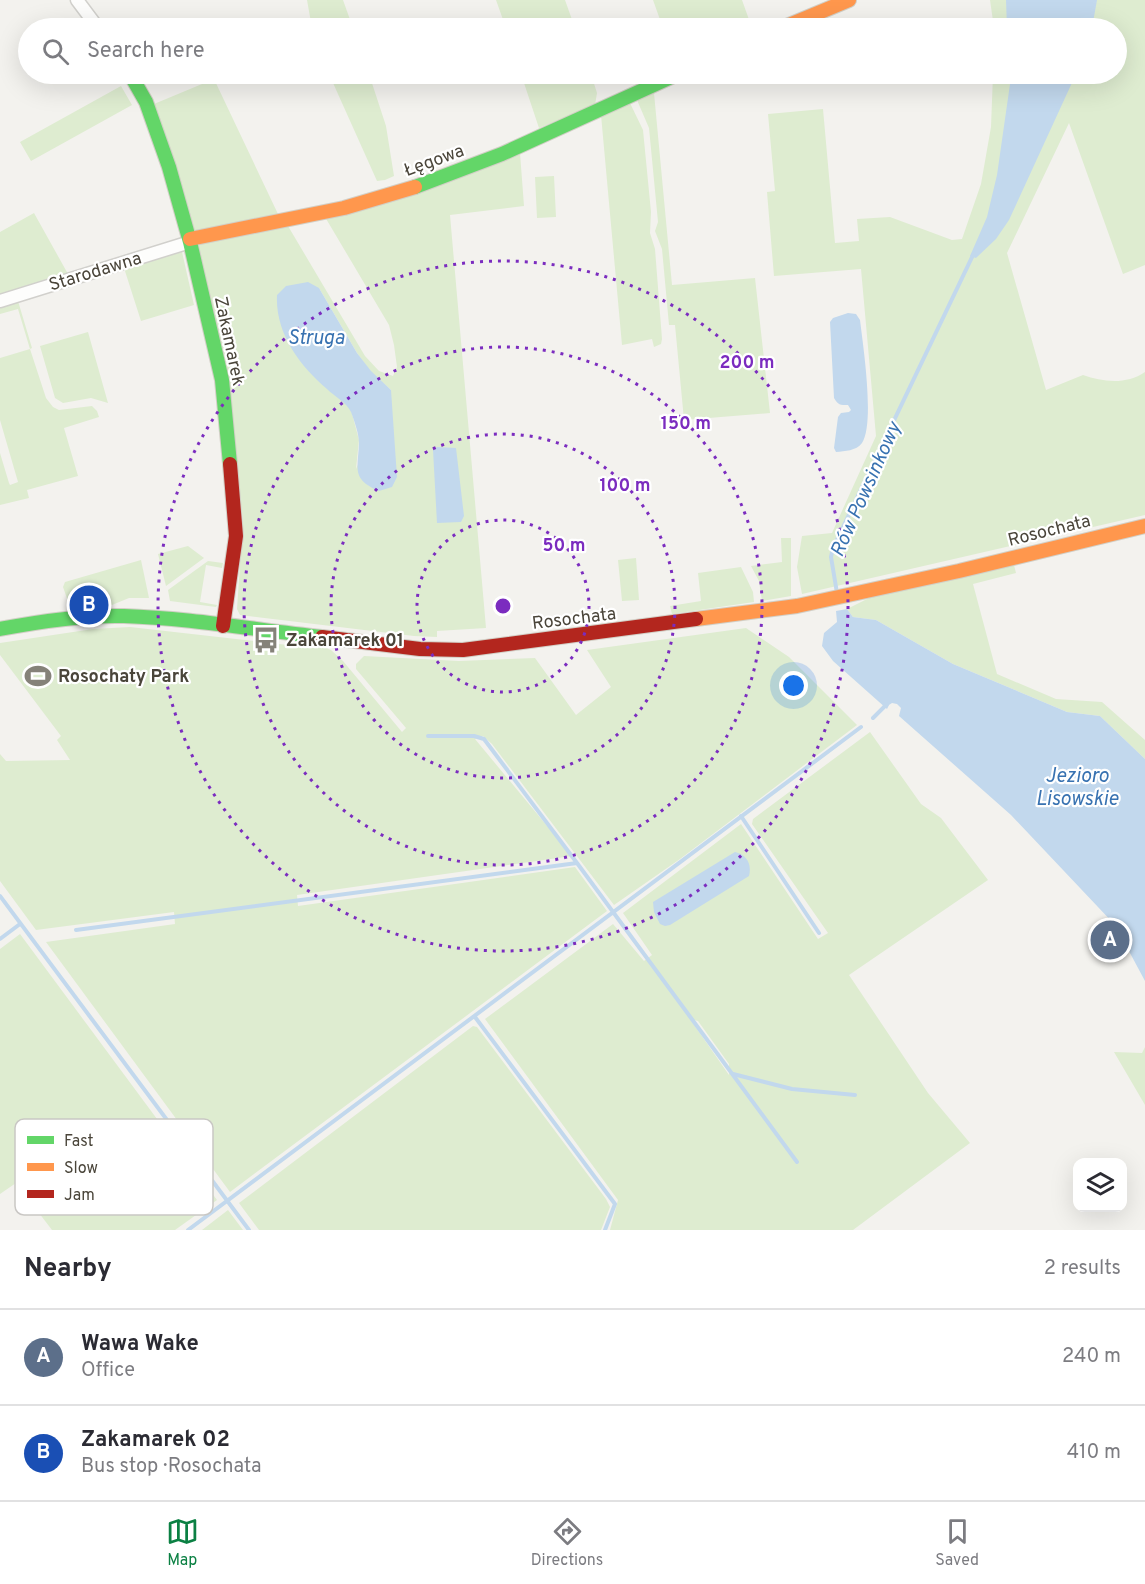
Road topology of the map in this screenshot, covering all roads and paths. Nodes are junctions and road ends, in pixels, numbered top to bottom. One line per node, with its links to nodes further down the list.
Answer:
1 (77, 0): 3 (street)
2 (849, 0): 4 (street)
3 (90, 18)
4 (806, 18)
5 (136, 84): 7 (street, Zakamarek)
6 (656, 84): 7 (street, Łęgowa)
7 (190, 240): 8 (street, Starodawna); 10 (street, Zakamarek)
8 (0, 301)
9 (1145, 526): 10 (street, Rosochata)
10 (223, 626): 11 (street, Rosochata)
11 (0, 629)

